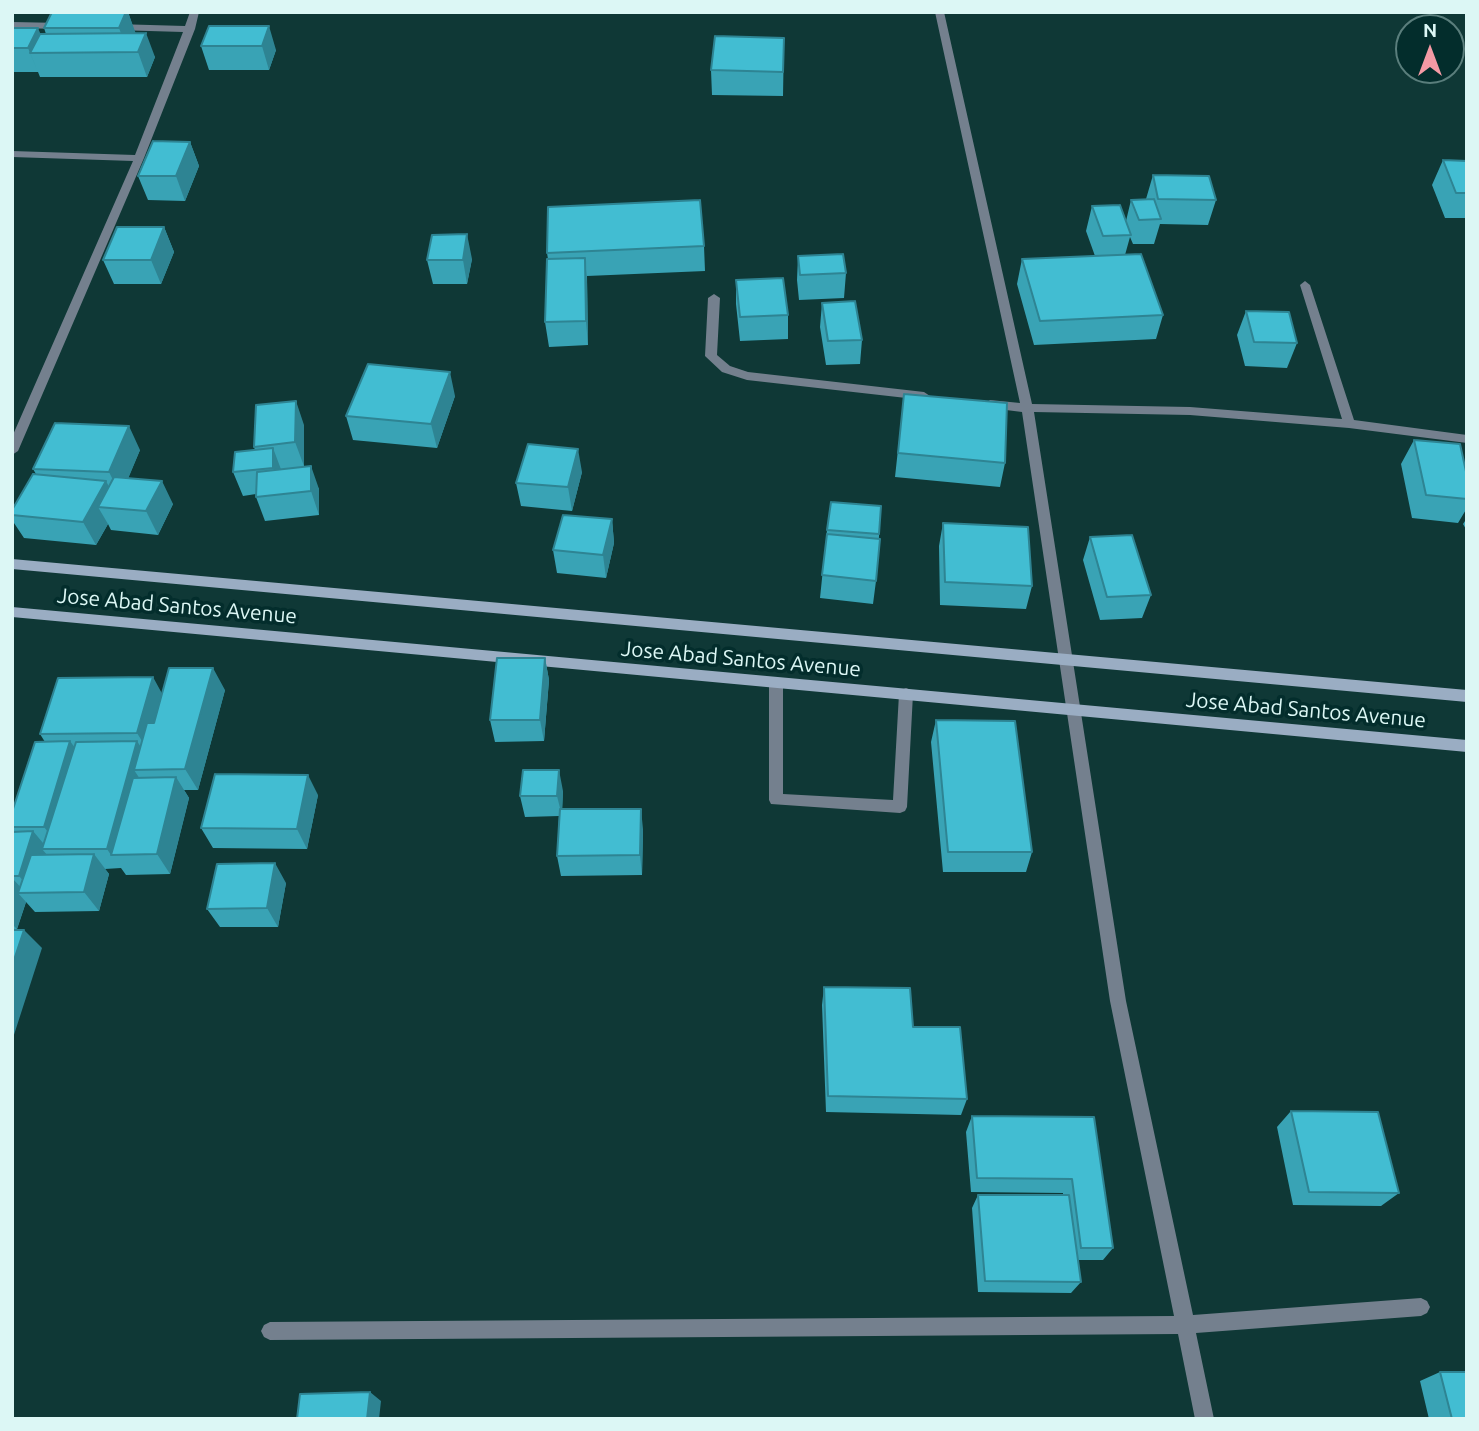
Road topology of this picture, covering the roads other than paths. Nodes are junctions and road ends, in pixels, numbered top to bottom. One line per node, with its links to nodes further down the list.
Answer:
1 (195, 12): 6 (street)
2 (938, 13): 13 (street)
3 (12, 25): 4 (street)
4 (81, 27)
5 (108, 27): 6 (street)
6 (190, 29): 8 (street)
7 (12, 154): 8 (street)
8 (139, 158): 16 (street)
9 (1305, 285): 14 (street)
10 (713, 298): 11 (street)
11 (933, 397)
12 (974, 402): 13 (street)
13 (1027, 408): 14 (street); 19 (street)
14 (1349, 424): 15 (street)
15 (1467, 439)
16 (12, 451)
17 (12, 564): 19 (main road, Jose Abad Santos Avenue)
18 (12, 612): 20 (main road, Jose Abad Santos Avenue)
19 (1064, 657): 22 (main road, Jose Abad Santos Avenue); 23 (street)
20 (776, 684): 21 (main road, Jose Abad Santos Avenue); 21 (street)
21 (906, 694): 23 (main road, Jose Abad Santos Avenue)
22 (1467, 696)
23 (1074, 709): 24 (main road, Jose Abad Santos Avenue); 26 (street)
24 (1467, 746)
25 (1421, 1307): 26 (street)
26 (1184, 1325): 27 (street); 28 (street)
27 (271, 1331)
28 (1205, 1419)

